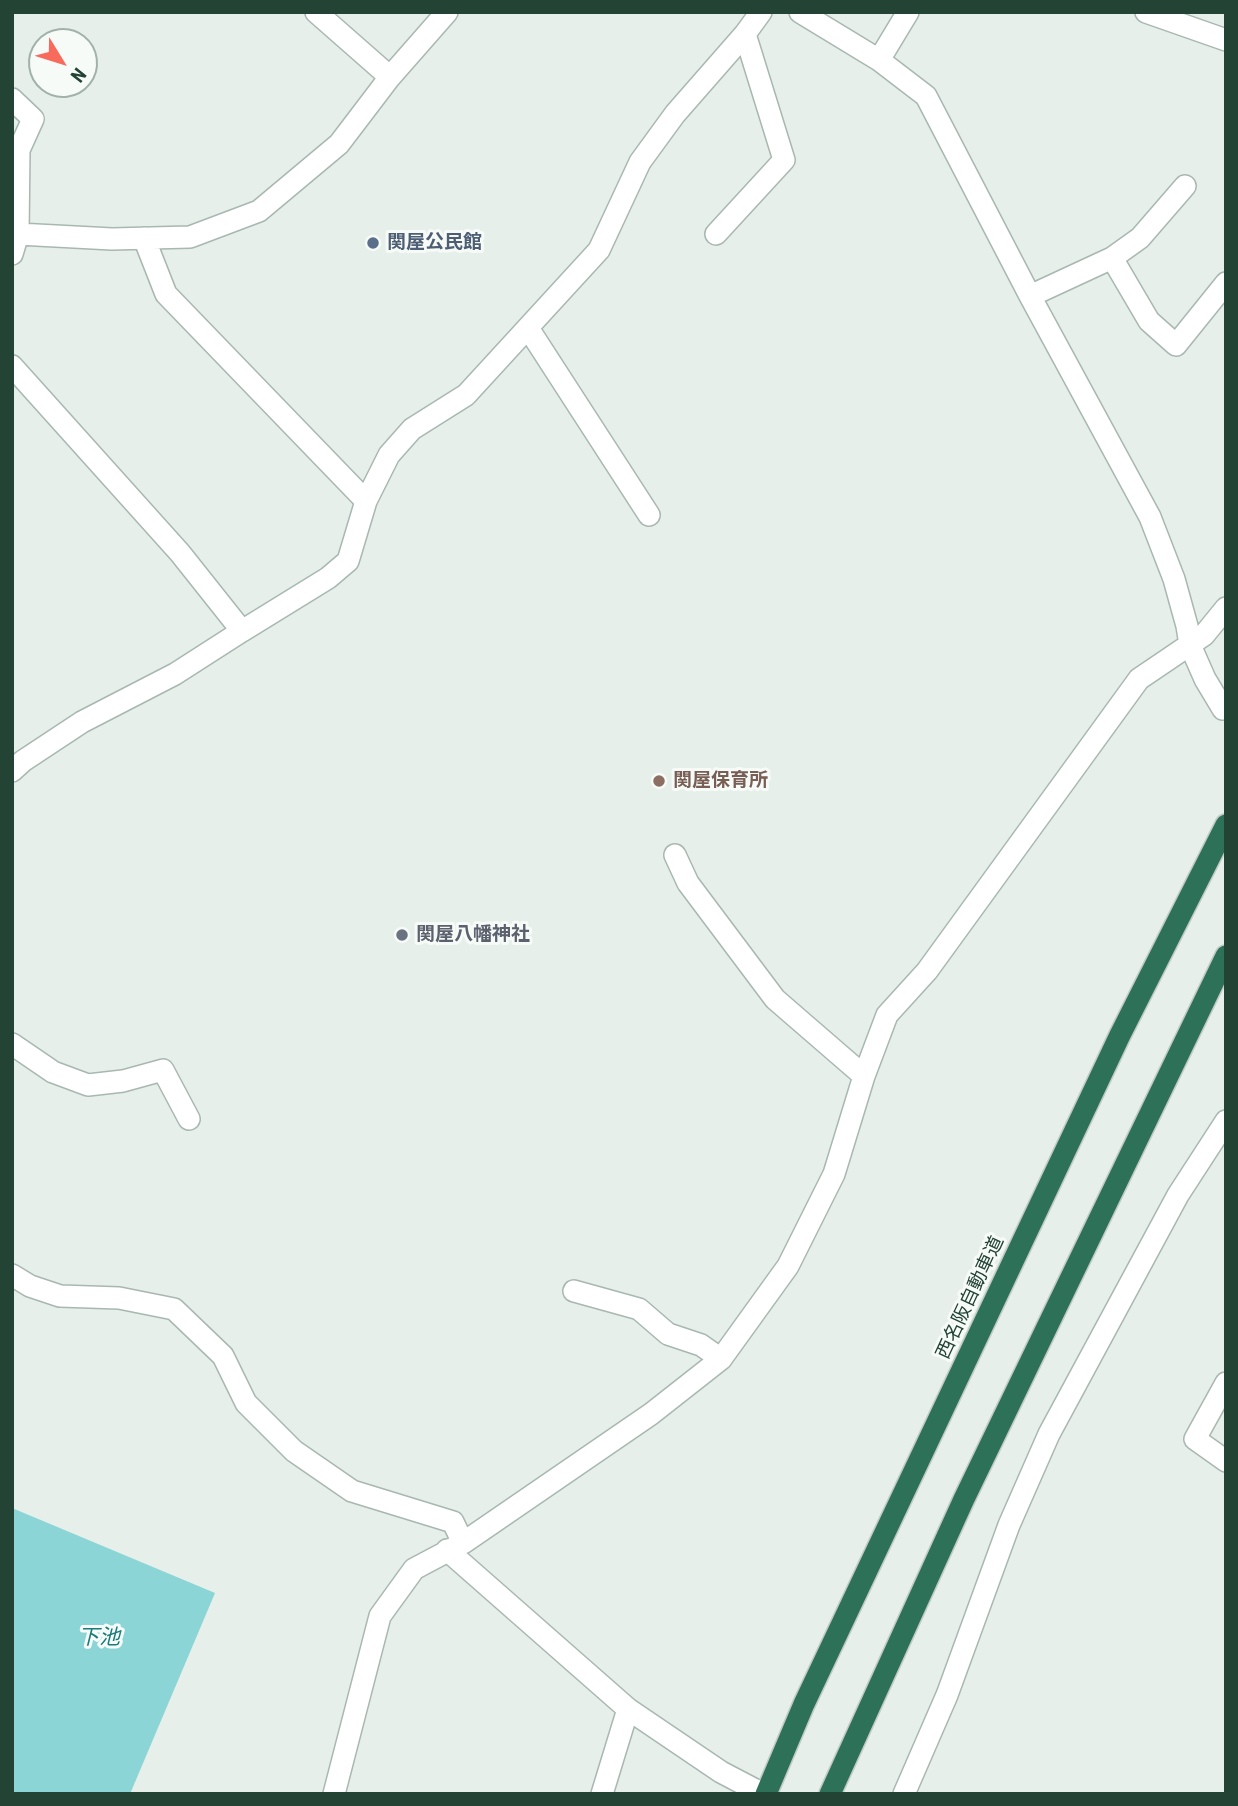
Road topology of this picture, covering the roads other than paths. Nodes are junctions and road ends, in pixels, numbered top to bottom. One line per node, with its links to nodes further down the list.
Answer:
1 (316, 12): 10 (street)
2 (447, 12): 10 (street)
3 (761, 12): 7 (street)
4 (800, 12): 9 (street)
5 (908, 12): 9 (street)
6 (1146, 12): 8 (street)
7 (745, 33): 13 (street); 19 (street)
8 (1226, 40)
9 (879, 60): 18 (street)
10 (390, 77): 14 (street)
11 (12, 99): 15 (street)
12 (1185, 186): 16 (street)
13 (716, 234)
14 (144, 238): 15 (street); 21 (street)
15 (15, 244)
16 (1112, 258): 17 (street); 18 (street)
17 (1226, 283)
18 (1030, 296): 25 (street)
19 (528, 328): 21 (street); 22 (street)
20 (12, 366): 24 (street)
21 (366, 501): 24 (street)
22 (649, 515)
23 (1226, 608): 25 (street)
24 (242, 631): 27 (street)
25 (1190, 645): 26 (street); 32 (street)
26 (1223, 709)
27 (12, 771)
28 (1226, 825): 44 (highway, 西名阪自動車道)
29 (675, 855): 32 (street)
30 (1226, 956): 45 (highway)
31 (12, 1044): 33 (street)
32 (864, 1076): 37 (street)
33 (189, 1119)
34 (1226, 1121): 46 (street)
35 (12, 1275): 40 (street)
36 (574, 1291): 37 (street)
37 (720, 1359): 40 (street)
38 (1226, 1383): 39 (street)
39 (1226, 1461)
40 (455, 1547): 41 (street); 42 (street)
41 (628, 1709): 43 (street); 44 (street)
42 (334, 1794)
43 (602, 1794)
44 (764, 1794)
45 (830, 1794)
46 (904, 1794)

